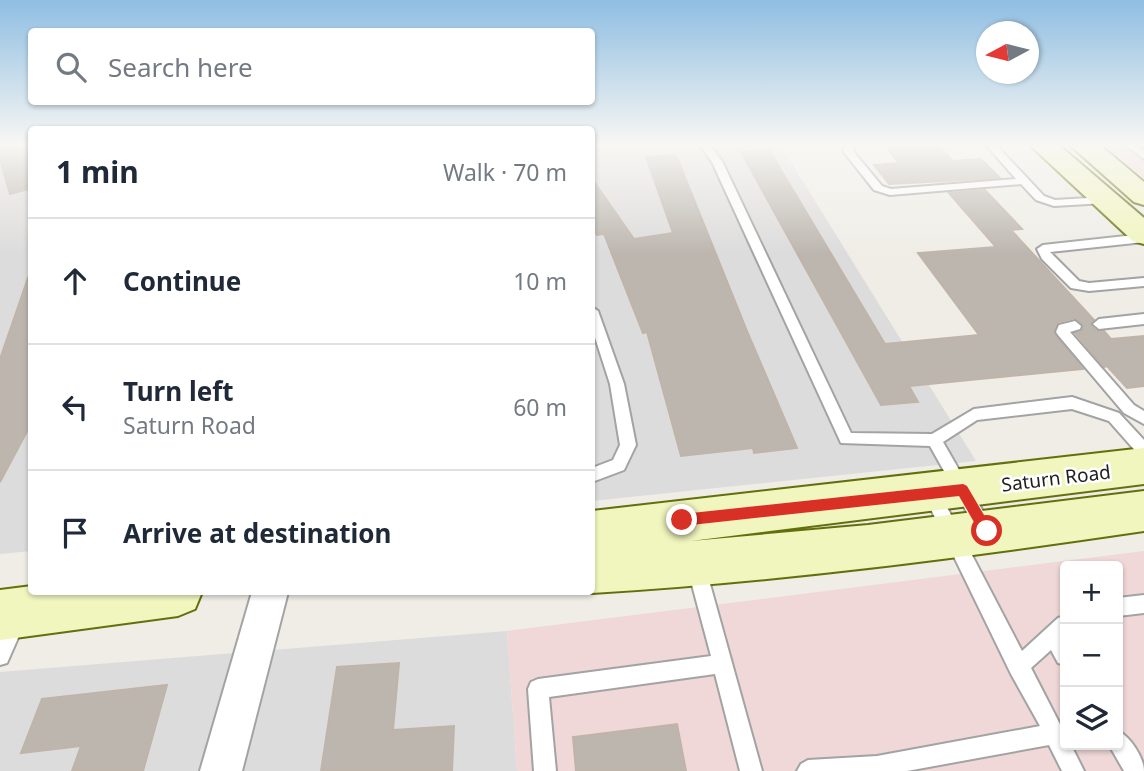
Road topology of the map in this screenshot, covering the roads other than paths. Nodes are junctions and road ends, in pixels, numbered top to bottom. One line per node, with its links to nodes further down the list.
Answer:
1 (727, 182): 16 (lane)
2 (873, 182): 3 (lane)
3 (1012, 182)
4 (1025, 182): 8 (lane)
5 (1085, 182): 8 (street)
6 (1127, 182): 7 (street)
7 (1144, 196)
8 (1105, 200): 9 (street)
9 (1144, 236): 10 (lane)
10 (1144, 282)
11 (1144, 319): 13 (lane)
12 (595, 320): 19 (lane)
13 (1099, 324)
14 (1075, 326): 15 (lane)
15 (1144, 418)
16 (934, 440): 17 (lane); 20 (lane)
17 (1144, 450)
18 (1144, 466): 20 (street, Saturn Road)
19 (595, 474)
20 (947, 491): 22 (street, Saturn Road); 23 (lane); 23 (lane)
21 (1144, 511): 23 (street)
22 (595, 532)
23 (970, 533): 24 (street); 34 (lane)
24 (696, 565): 25 (street); 33 (lane)
25 (595, 570)
26 (144, 595): 29 (street)
27 (269, 595): 38 (street)
28 (1144, 604): 30 (lane)
29 (18, 606): 32 (lane)
30 (1123, 606)
31 (1059, 630): 34 (lane)
32 (0, 656)
33 (722, 664): 39 (lane); 40 (lane)
34 (1017, 667): 35 (lane)
35 (1054, 734): 37 (lane); 42 (lane)
36 (1123, 749): 43 (lane)
37 (878, 769): 41 (lane)
38 (221, 771)
39 (545, 771)
40 (751, 771)
41 (808, 771)
42 (1073, 771)
43 (1136, 771)

